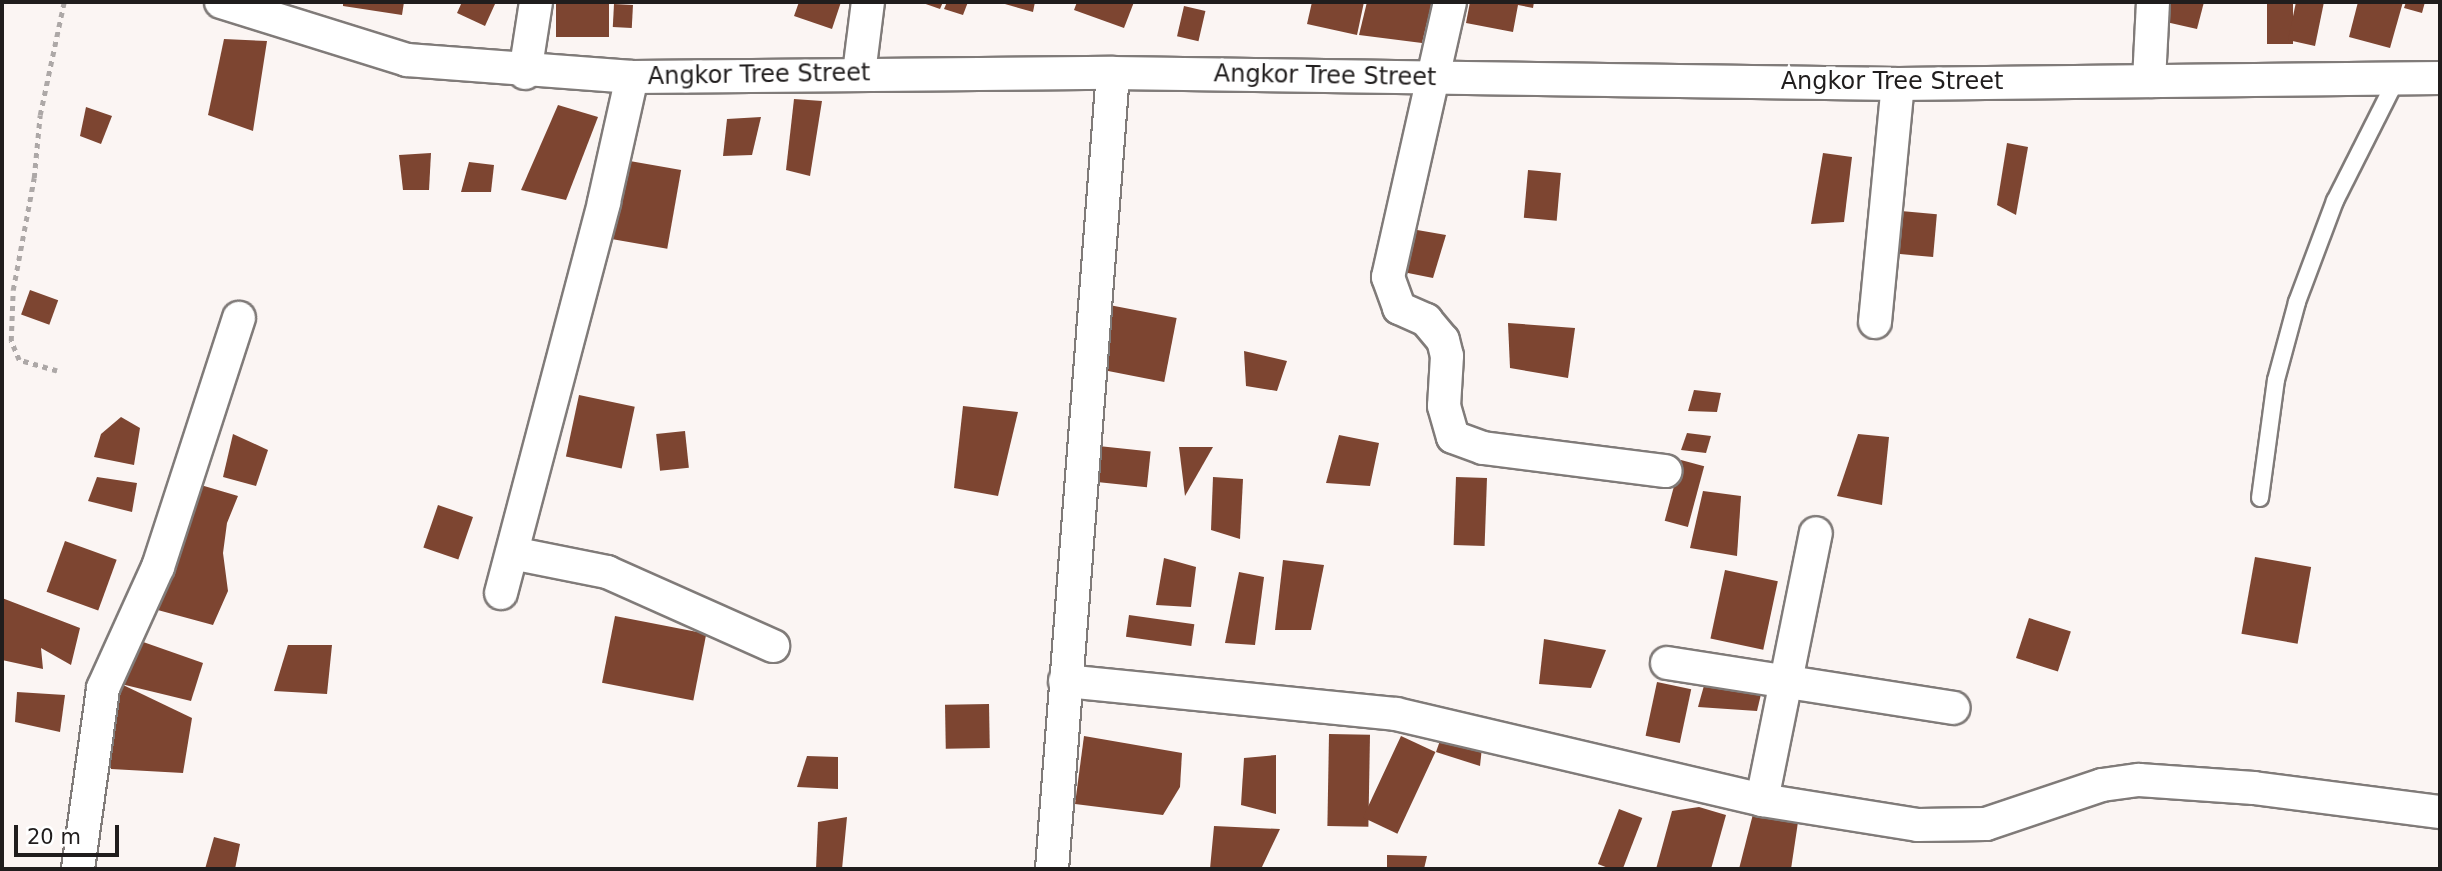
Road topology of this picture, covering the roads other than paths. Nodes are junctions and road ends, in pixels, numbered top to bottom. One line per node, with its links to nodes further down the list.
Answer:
1 (220, 2): 6 (street, Angkor Tree Street)
2 (536, 2): 6 (street)
3 (867, 2): 7 (street)
4 (1450, 2): 10 (street)
5 (2153, 2): 13 (street)
6 (525, 73): 9 (street, Angkor Tree Street)
7 (859, 73): 8 (street, Angkor Tree Street); 9 (street, Angkor Tree Street)
8 (1113, 73): 10 (street, Angkor Tree Street); 24 (street)
9 (632, 77): 20 (street)
10 (1433, 77): 14 (street, Angkor Tree Street); 17 (street)
11 (2440, 78): 12 (street, Angkor Tree Street)
12 (2396, 80): 13 (street, Angkor Tree Street); 18 (lane)
13 (2149, 81): 14 (street, Angkor Tree Street)
14 (1898, 84): 16 (street)
15 (239, 318): 29 (street)
16 (1875, 322)
17 (1665, 471)
18 (2260, 498)
19 (1816, 533): 25 (street)
20 (512, 553): 21 (street); 22 (street)
21 (501, 593)
22 (773, 646)
23 (1667, 663): 25 (street)
24 (1065, 681): 27 (street); 30 (street)
25 (1785, 682): 26 (street); 27 (street)
26 (1953, 708)
27 (1762, 800): 28 (street)
28 (2440, 812)
29 (78, 869)
30 (1052, 869)

